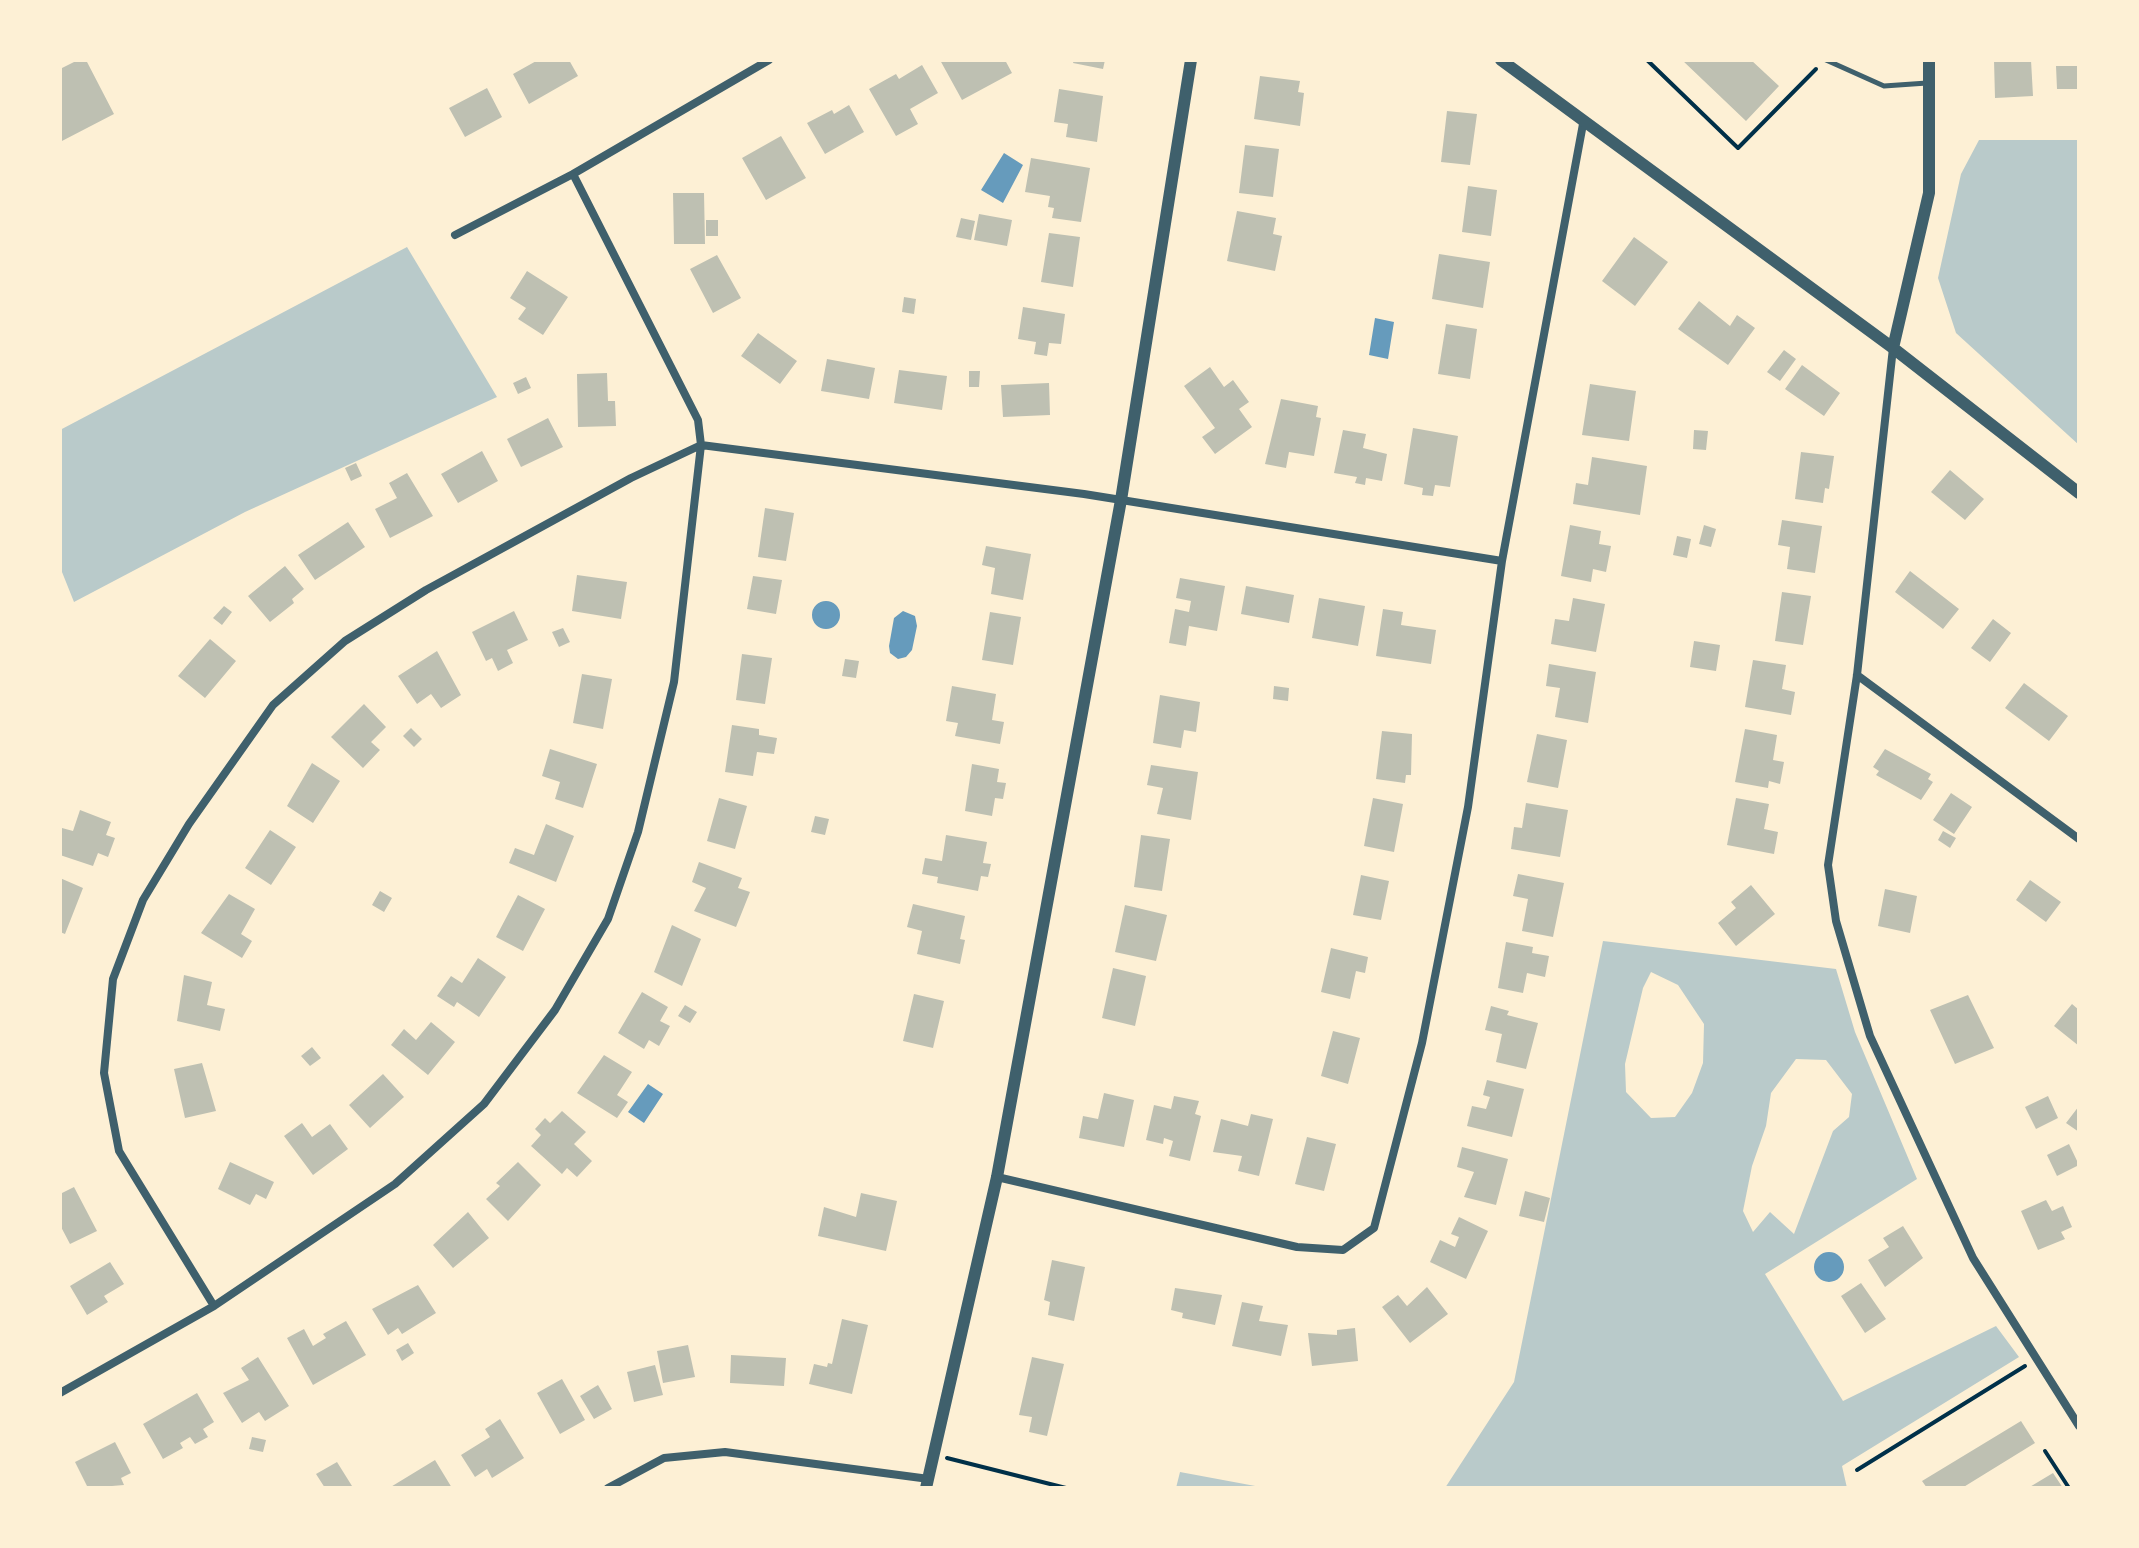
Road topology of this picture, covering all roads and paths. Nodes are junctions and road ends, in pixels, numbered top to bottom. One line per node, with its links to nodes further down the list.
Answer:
1 (769, 60): 9 (street)
2 (1191, 60): 14 (street)
3 (1501, 60): 8 (street)
4 (1647, 60): 5 (path)
5 (1825, 60): 7 (lane)
6 (1929, 60): 7 (street)
7 (1932, 83): 11 (street)
8 (1583, 124): 11 (street); 15 (street)
9 (573, 174): 10 (street); 12 (street)
10 (455, 235)
11 (1893, 348): 13 (street); 16 (street)
12 (701, 445): 14 (street); 19 (street); 19 (street)
13 (2079, 493)
14 (1121, 500): 15 (street); 18 (street)
15 (1502, 561): 18 (street)
16 (1857, 675): 17 (street); 20 (street)
17 (2079, 839)
18 (997, 1177): 24 (street)
19 (214, 1306): 21 (street)
20 (2036, 1359): 22 (street); 25 (path)
21 (60, 1393)
22 (2079, 1426)
23 (2045, 1451): 29 (path)
24 (934, 1454): 26 (street); 28 (path)
25 (1857, 1470)
26 (927, 1483): 27 (street)
27 (608, 1488)
28 (1066, 1488)
29 (2069, 1488)

